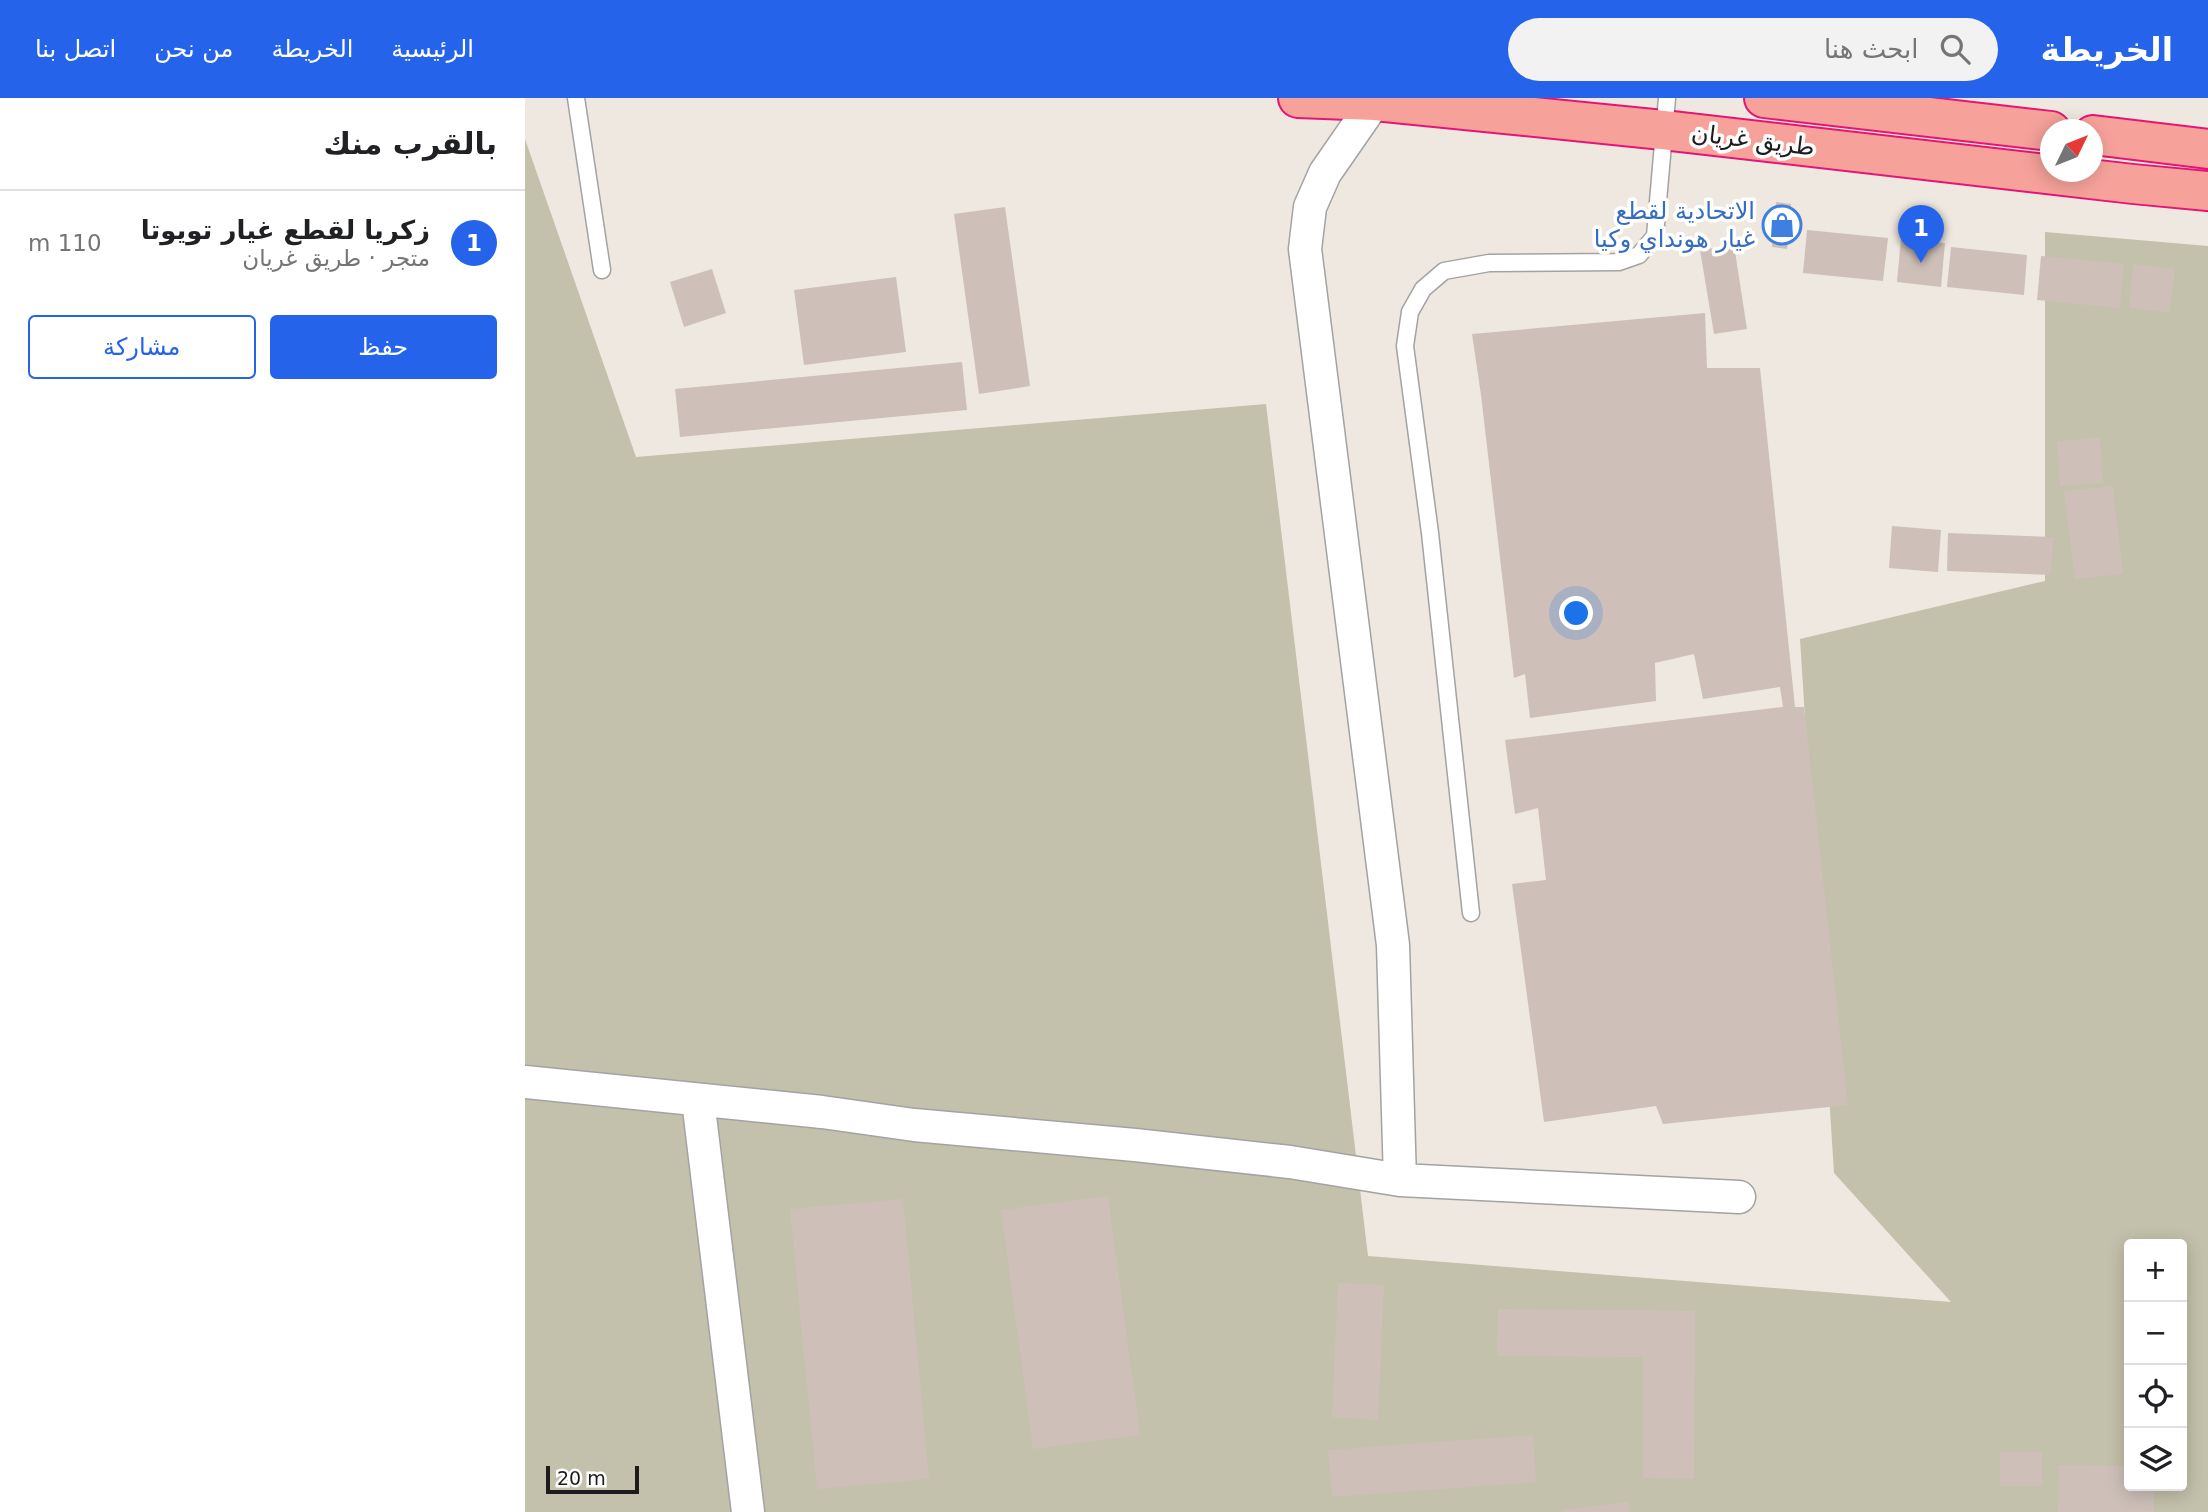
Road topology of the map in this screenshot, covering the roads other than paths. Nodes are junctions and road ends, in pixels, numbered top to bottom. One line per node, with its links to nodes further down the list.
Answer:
1 (576, 98): 10 (lane)
2 (1298, 98): 4 (highway, طريق غريان)
3 (1764, 98): 6 (highway, طريق غريان)
4 (1376, 99): 5 (highway, طريق غريان); 14 (street)
5 (1665, 114): 9 (highway, طريق غريان); 11 (lane)
6 (2040, 130)
7 (2103, 136): 8 (highway)
8 (2208, 149)
9 (2208, 191)
10 (601, 270)
11 (1471, 913)
12 (525, 1083): 13 (street)
13 (698, 1100): 14 (street); 16 (street)
14 (1400, 1180): 15 (street)
15 (1739, 1197)
16 (748, 1512)

